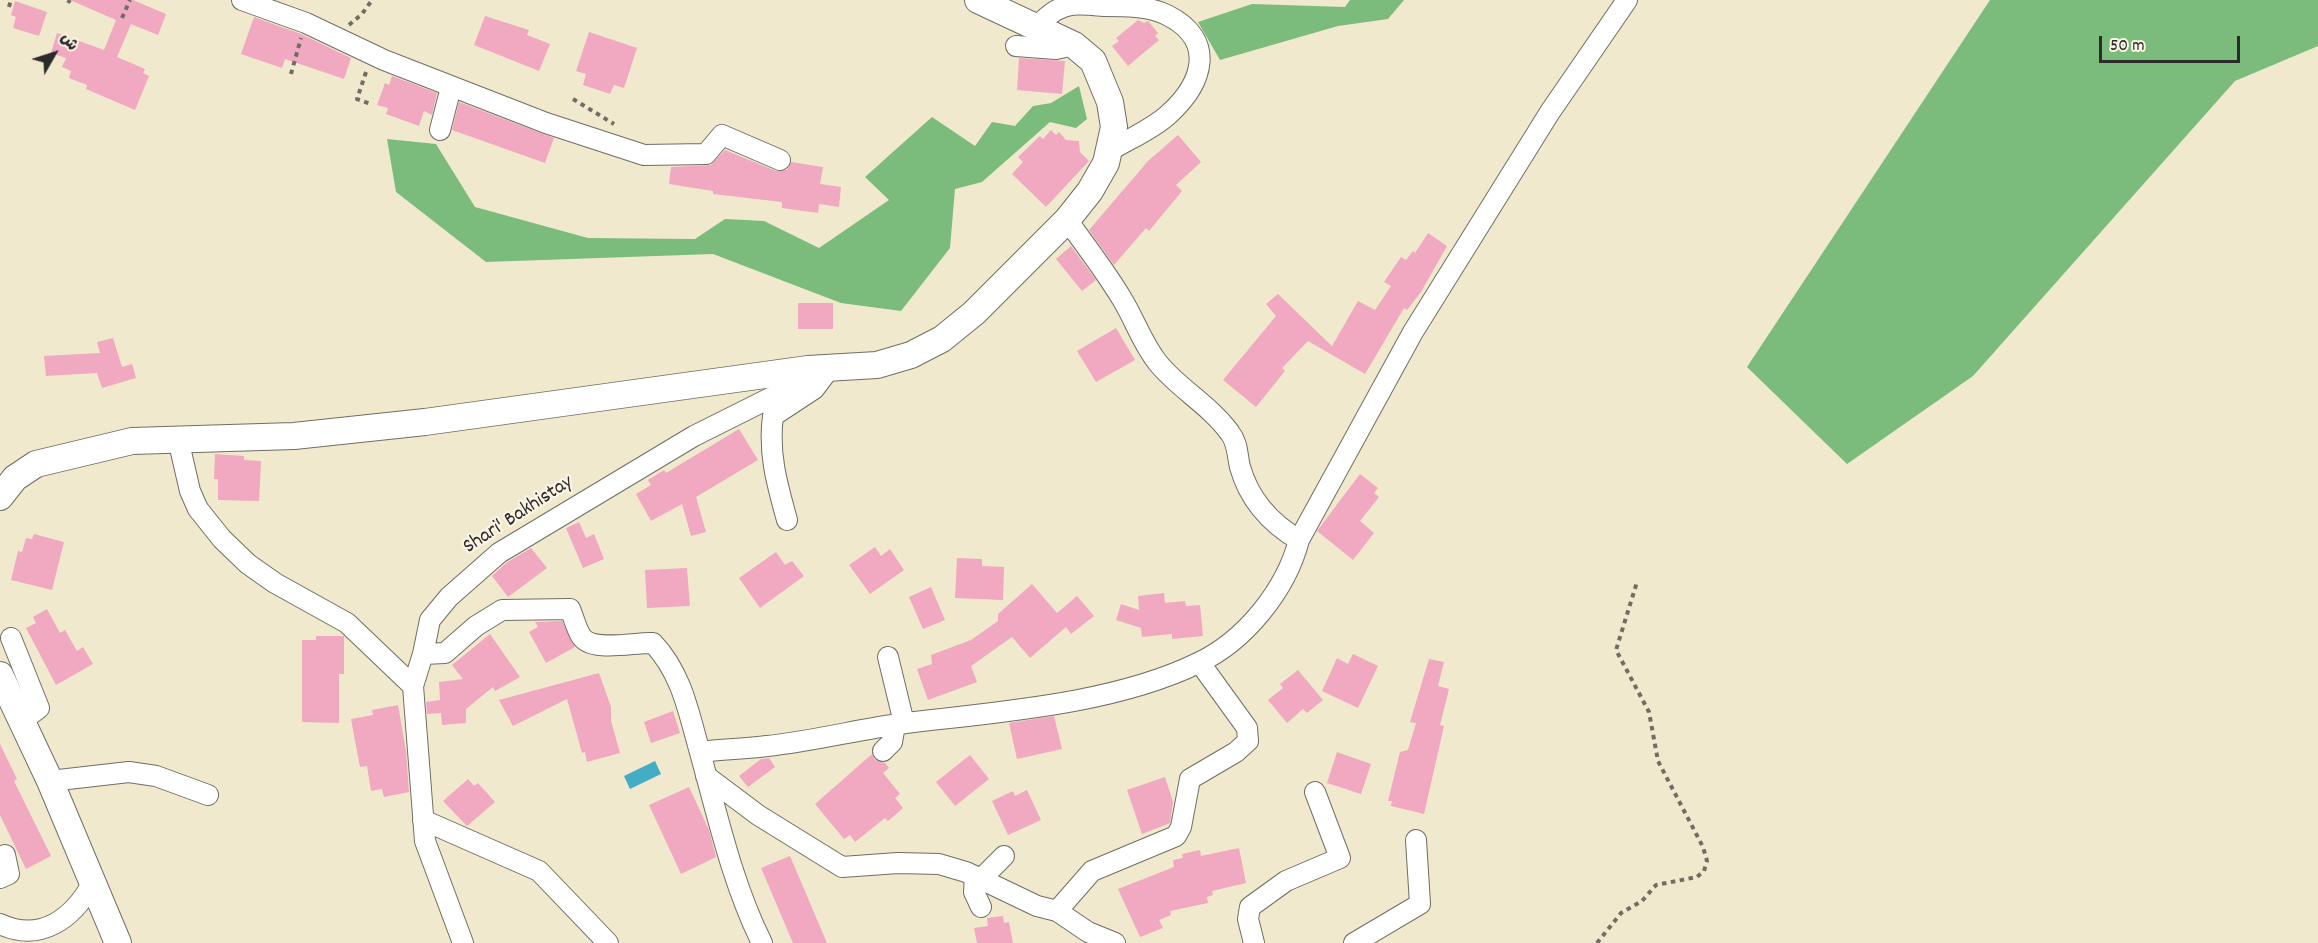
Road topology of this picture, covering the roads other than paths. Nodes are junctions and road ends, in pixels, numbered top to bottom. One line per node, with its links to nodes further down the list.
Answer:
1 (242, 0): 8 (street)
2 (978, 0): 5 (main road)
3 (1627, 0): 17 (street)
4 (1080, 2): 5 (street); 10 (street)
5 (1037, 26): 6 (main road)
6 (1074, 45): 7 (street); 10 (main road)
7 (1016, 46)
8 (451, 87): 9 (street); 11 (street)
9 (440, 130)
10 (1111, 150): 12 (main road)
11 (780, 160)
12 (1067, 220): 13 (main road); 17 (street)
13 (819, 368): 14 (main road); 16 (street); 19 (street, Shari' Bakhistay)
14 (178, 439): 15 (main road); 23 (street)
15 (0, 497)
16 (787, 520)
17 (1299, 540): 21 (street)
18 (11, 638): 24 (street)
19 (423, 654): 23 (street, Shari' Bakhistay); 27 (street)
20 (888, 657): 25 (street)
21 (1200, 663): 25 (street); 40 (street)
22 (0, 675): 24 (main road)
23 (413, 686): 32 (street)
24 (22, 722): 29 (main road)
25 (899, 724): 26 (street); 27 (street)
26 (883, 751)
27 (700, 752): 28 (street)
28 (706, 776): 36 (street); 45 (street)
29 (50, 781): 31 (street); 38 (main road)
30 (1315, 792): 47 (street)
31 (208, 795)
32 (423, 820): 43 (street); 44 (street)
33 (1416, 840): 48 (street)
34 (5, 855): 37 (street)
35 (1004, 856): 36 (street)
36 (978, 877): 39 (street); 40 (street)
37 (0, 878)
38 (92, 884): 41 (street); 42 (main road)
39 (981, 907)
40 (1057, 911): 46 (street)
41 (0, 924)
42 (118, 943)
43 (463, 943)
44 (608, 943)
45 (762, 943)
46 (1115, 943)
47 (1254, 943)
48 (1354, 943)

